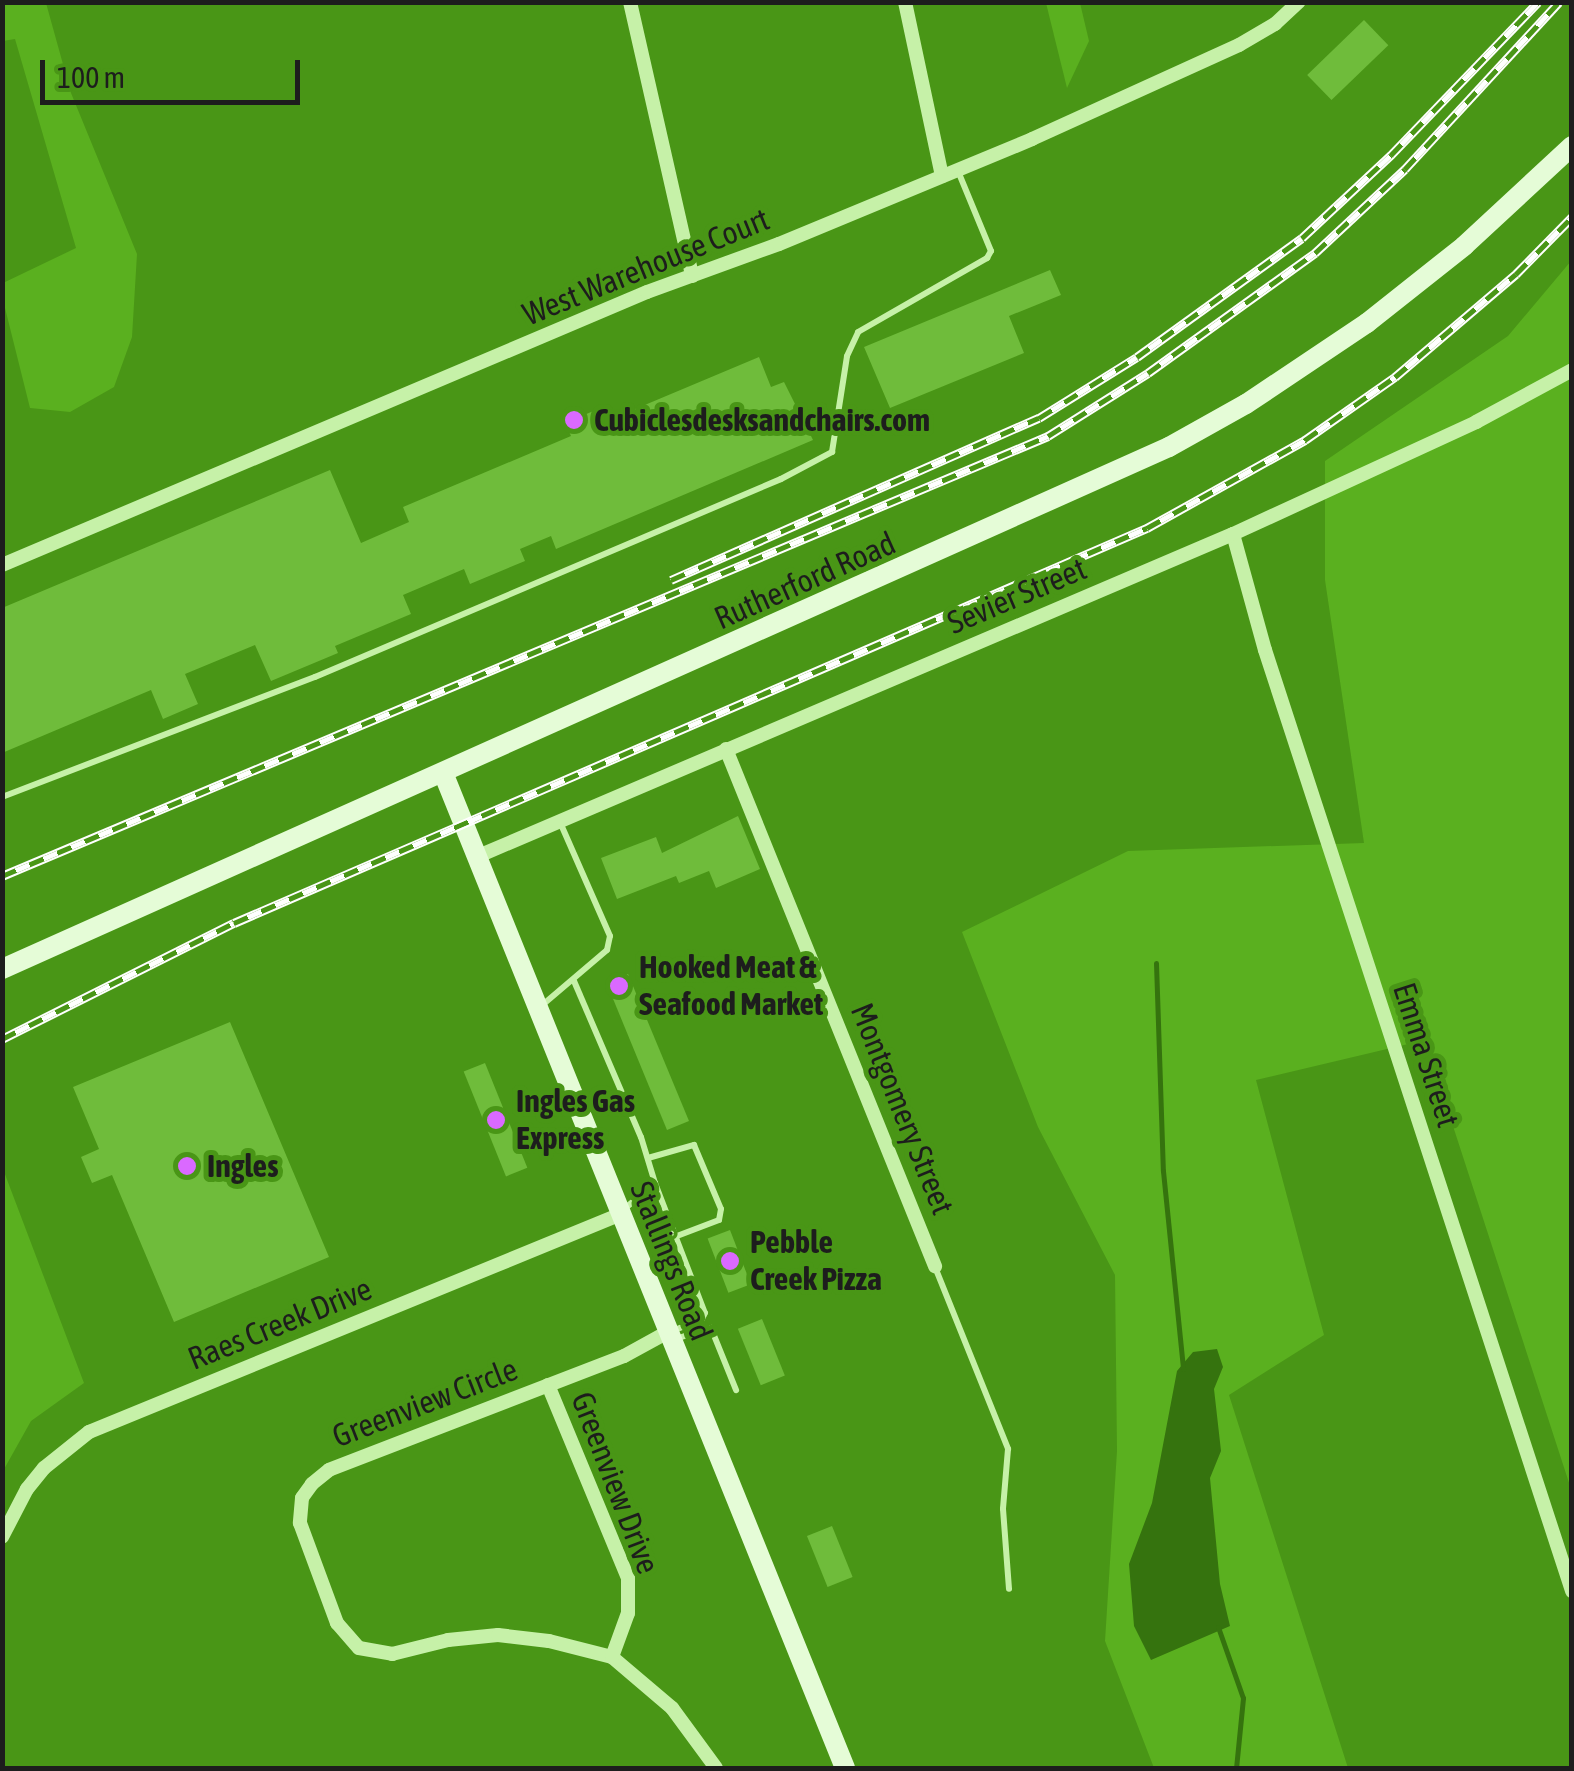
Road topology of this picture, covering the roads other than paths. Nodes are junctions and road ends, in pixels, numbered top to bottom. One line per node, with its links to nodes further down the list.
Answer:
1 (630, 2): 7 (street)
2 (904, 2): 6 (street)
3 (1299, 2): 5 (street, West Warehouse Court)
4 (1572, 146): 12 (street, Rutherford Road)
5 (958, 170): 6 (street, West Warehouse Court); 13 (lane)
6 (942, 176): 7 (street, West Warehouse Court)
7 (692, 276): 10 (street, West Warehouse Court)
8 (1572, 370): 9 (street, Sevier Street)
9 (1232, 534): 11 (street, Sevier Street); 29 (street, Emma Street)
10 (2, 564)
11 (726, 749): 14 (street, Sevier Street); 23 (street, Montgomery Street)
12 (444, 775): 15 (street, Stallings Road); 16 (street, Rutherford Road)
13 (2, 797)
14 (560, 820): 15 (street, Sevier Street); 17 (lane)
15 (476, 857): 18 (street, Stallings Road)
16 (2, 970)
17 (574, 982): 18 (lane); 19 (lane)
18 (539, 1008): 21 (street, Stallings Road)
19 (648, 1158): 20 (lane); 22 (lane)
20 (655, 1183): 21 (lane); 22 (lane)
21 (619, 1215): 24 (street, Stallings Road); 27 (street, Raes Creek Drive)
22 (677, 1236): 24 (lane)
23 (935, 1266): 28 (lane)
24 (668, 1337): 25 (street, Greenview Circle); 26 (lane); 32 (street, Stallings Road)
25 (548, 1385): 30 (street, Greenview Drive); 30 (street, Greenview Circle)
26 (736, 1390)
27 (2, 1536)
28 (1009, 1589)
29 (1572, 1591)
30 (612, 1657): 31 (street, Greenview Circle)
31 (716, 1768)
32 (845, 1768)

